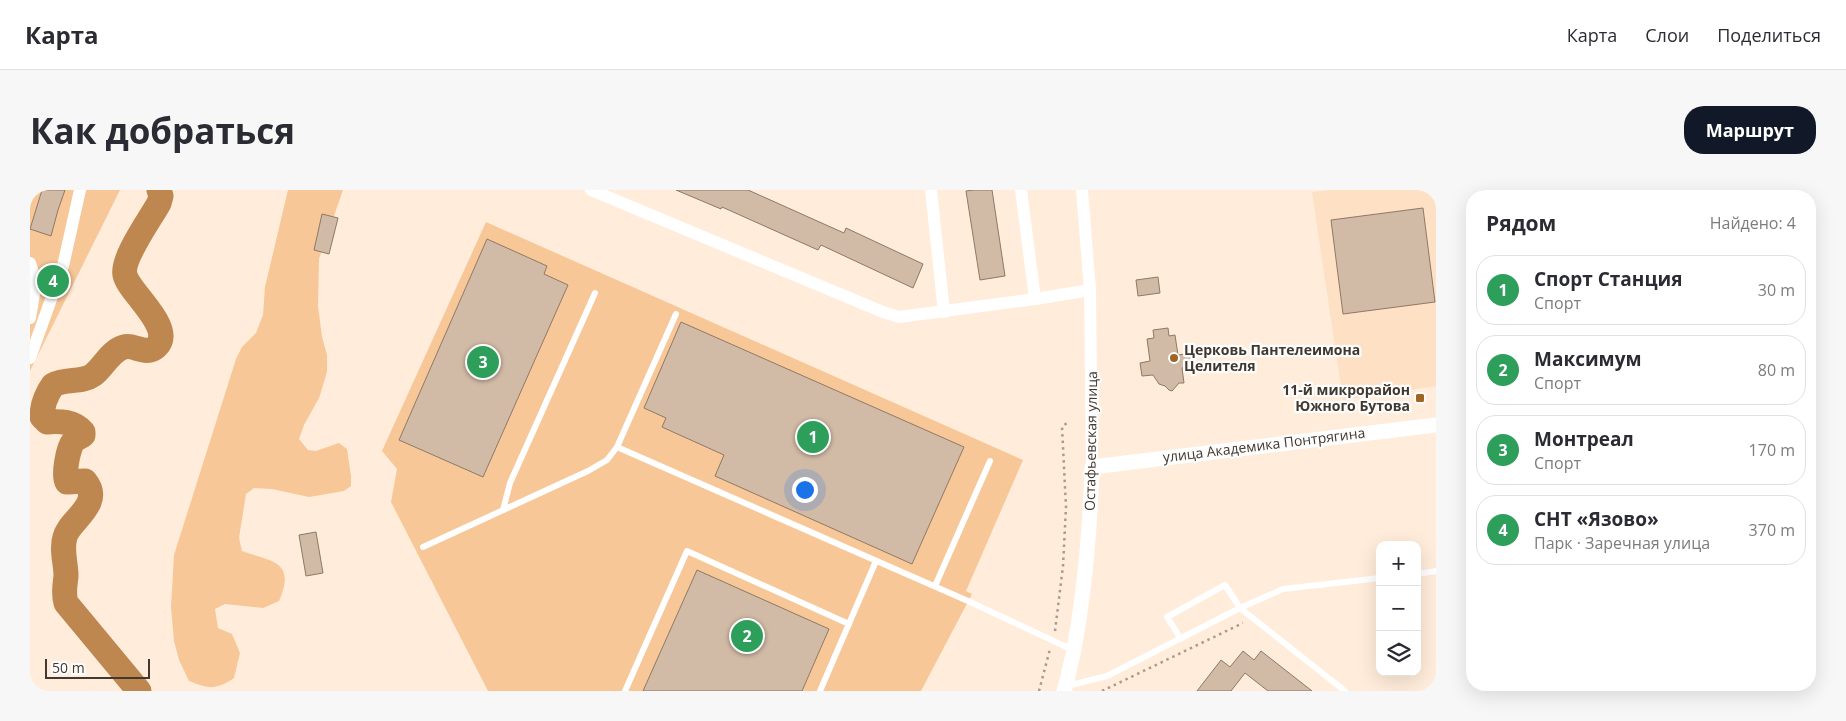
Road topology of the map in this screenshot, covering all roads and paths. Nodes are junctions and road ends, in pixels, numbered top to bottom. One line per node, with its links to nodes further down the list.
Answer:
1 (80, 190): 13 (street)
2 (591, 190): 10 (street)
3 (931, 190): 10 (street)
4 (1021, 190): 9 (street)
5 (1082, 190): 7 (street, Остафьевская улица)
6 (30, 263): 12 (street)
7 (1090, 290): 9 (street); 18 (street, Остафьевская улица)
8 (594, 293): 19 (lane)
9 (1036, 300): 10 (street)
10 (944, 312)
11 (676, 314): 16 (lane)
12 (30, 318)
13 (30, 358)
14 (1068, 422): 30 (path)
15 (1436, 424): 18 (street, улица Академика Понтрягина)
16 (617, 447): 19 (lane); 21 (lane)
17 (990, 461): 25 (lane)
18 (1092, 468): 31 (street, Остафьевская улица)
19 (504, 510): 20 (lane)
20 (423, 547)
21 (876, 561): 25 (lane); 28 (lane)
22 (1436, 572): 23 (lane)
23 (1421, 574)
24 (1376, 578): 26 (lane)
25 (935, 586): 30 (lane)
26 (1240, 608): 27 (lane); 29 (lane); 29 (lane)
27 (1252, 618): 36 (path); 37 (lane)
28 (849, 624): 33 (lane); 34 (lane)
29 (1181, 638): 32 (lane)
30 (1052, 640): 31 (lane); 35 (path)
31 (1073, 650): 32 (street, Остафьевская улица)
32 (1065, 689)
33 (625, 691)
34 (820, 691)
35 (1039, 691)
36 (1102, 691)
37 (1345, 691)

